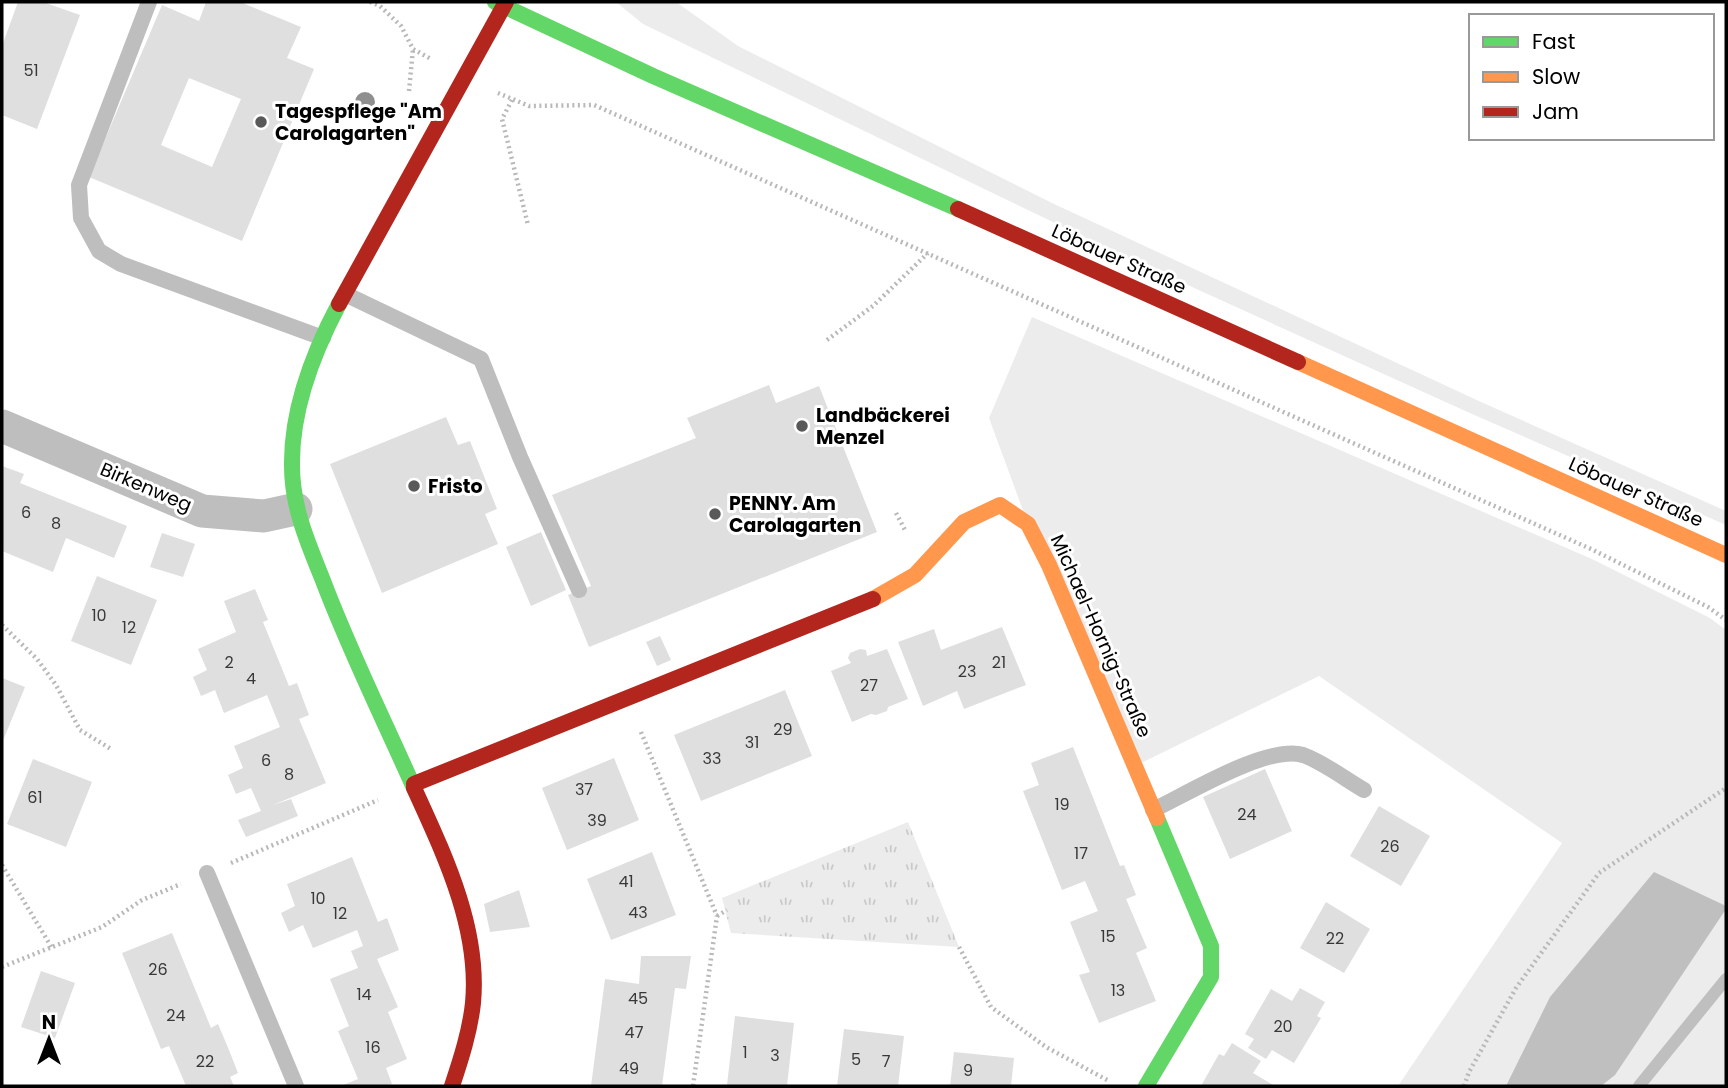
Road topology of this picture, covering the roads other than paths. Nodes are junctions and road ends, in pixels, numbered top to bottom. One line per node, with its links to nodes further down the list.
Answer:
1 (149, 2): 4 (lane)
2 (502, 3): 3 (street); 7 (street, Löbauer Straße)
3 (345, 294): 4 (street); 8 (lane)
4 (324, 338): 6 (street)
5 (2, 426): 6 (street, Birkenweg)
6 (296, 509): 9 (street)
7 (1726, 555)
8 (579, 590)
9 (414, 784): 11 (street, Michael-Hornig-Straße); 14 (street)
10 (1364, 790): 11 (lane)
11 (1153, 810): 15 (street, Michael-Hornig-Straße)
12 (208, 873): 13 (lane)
13 (296, 1086)
14 (452, 1086)
15 (1146, 1086)

